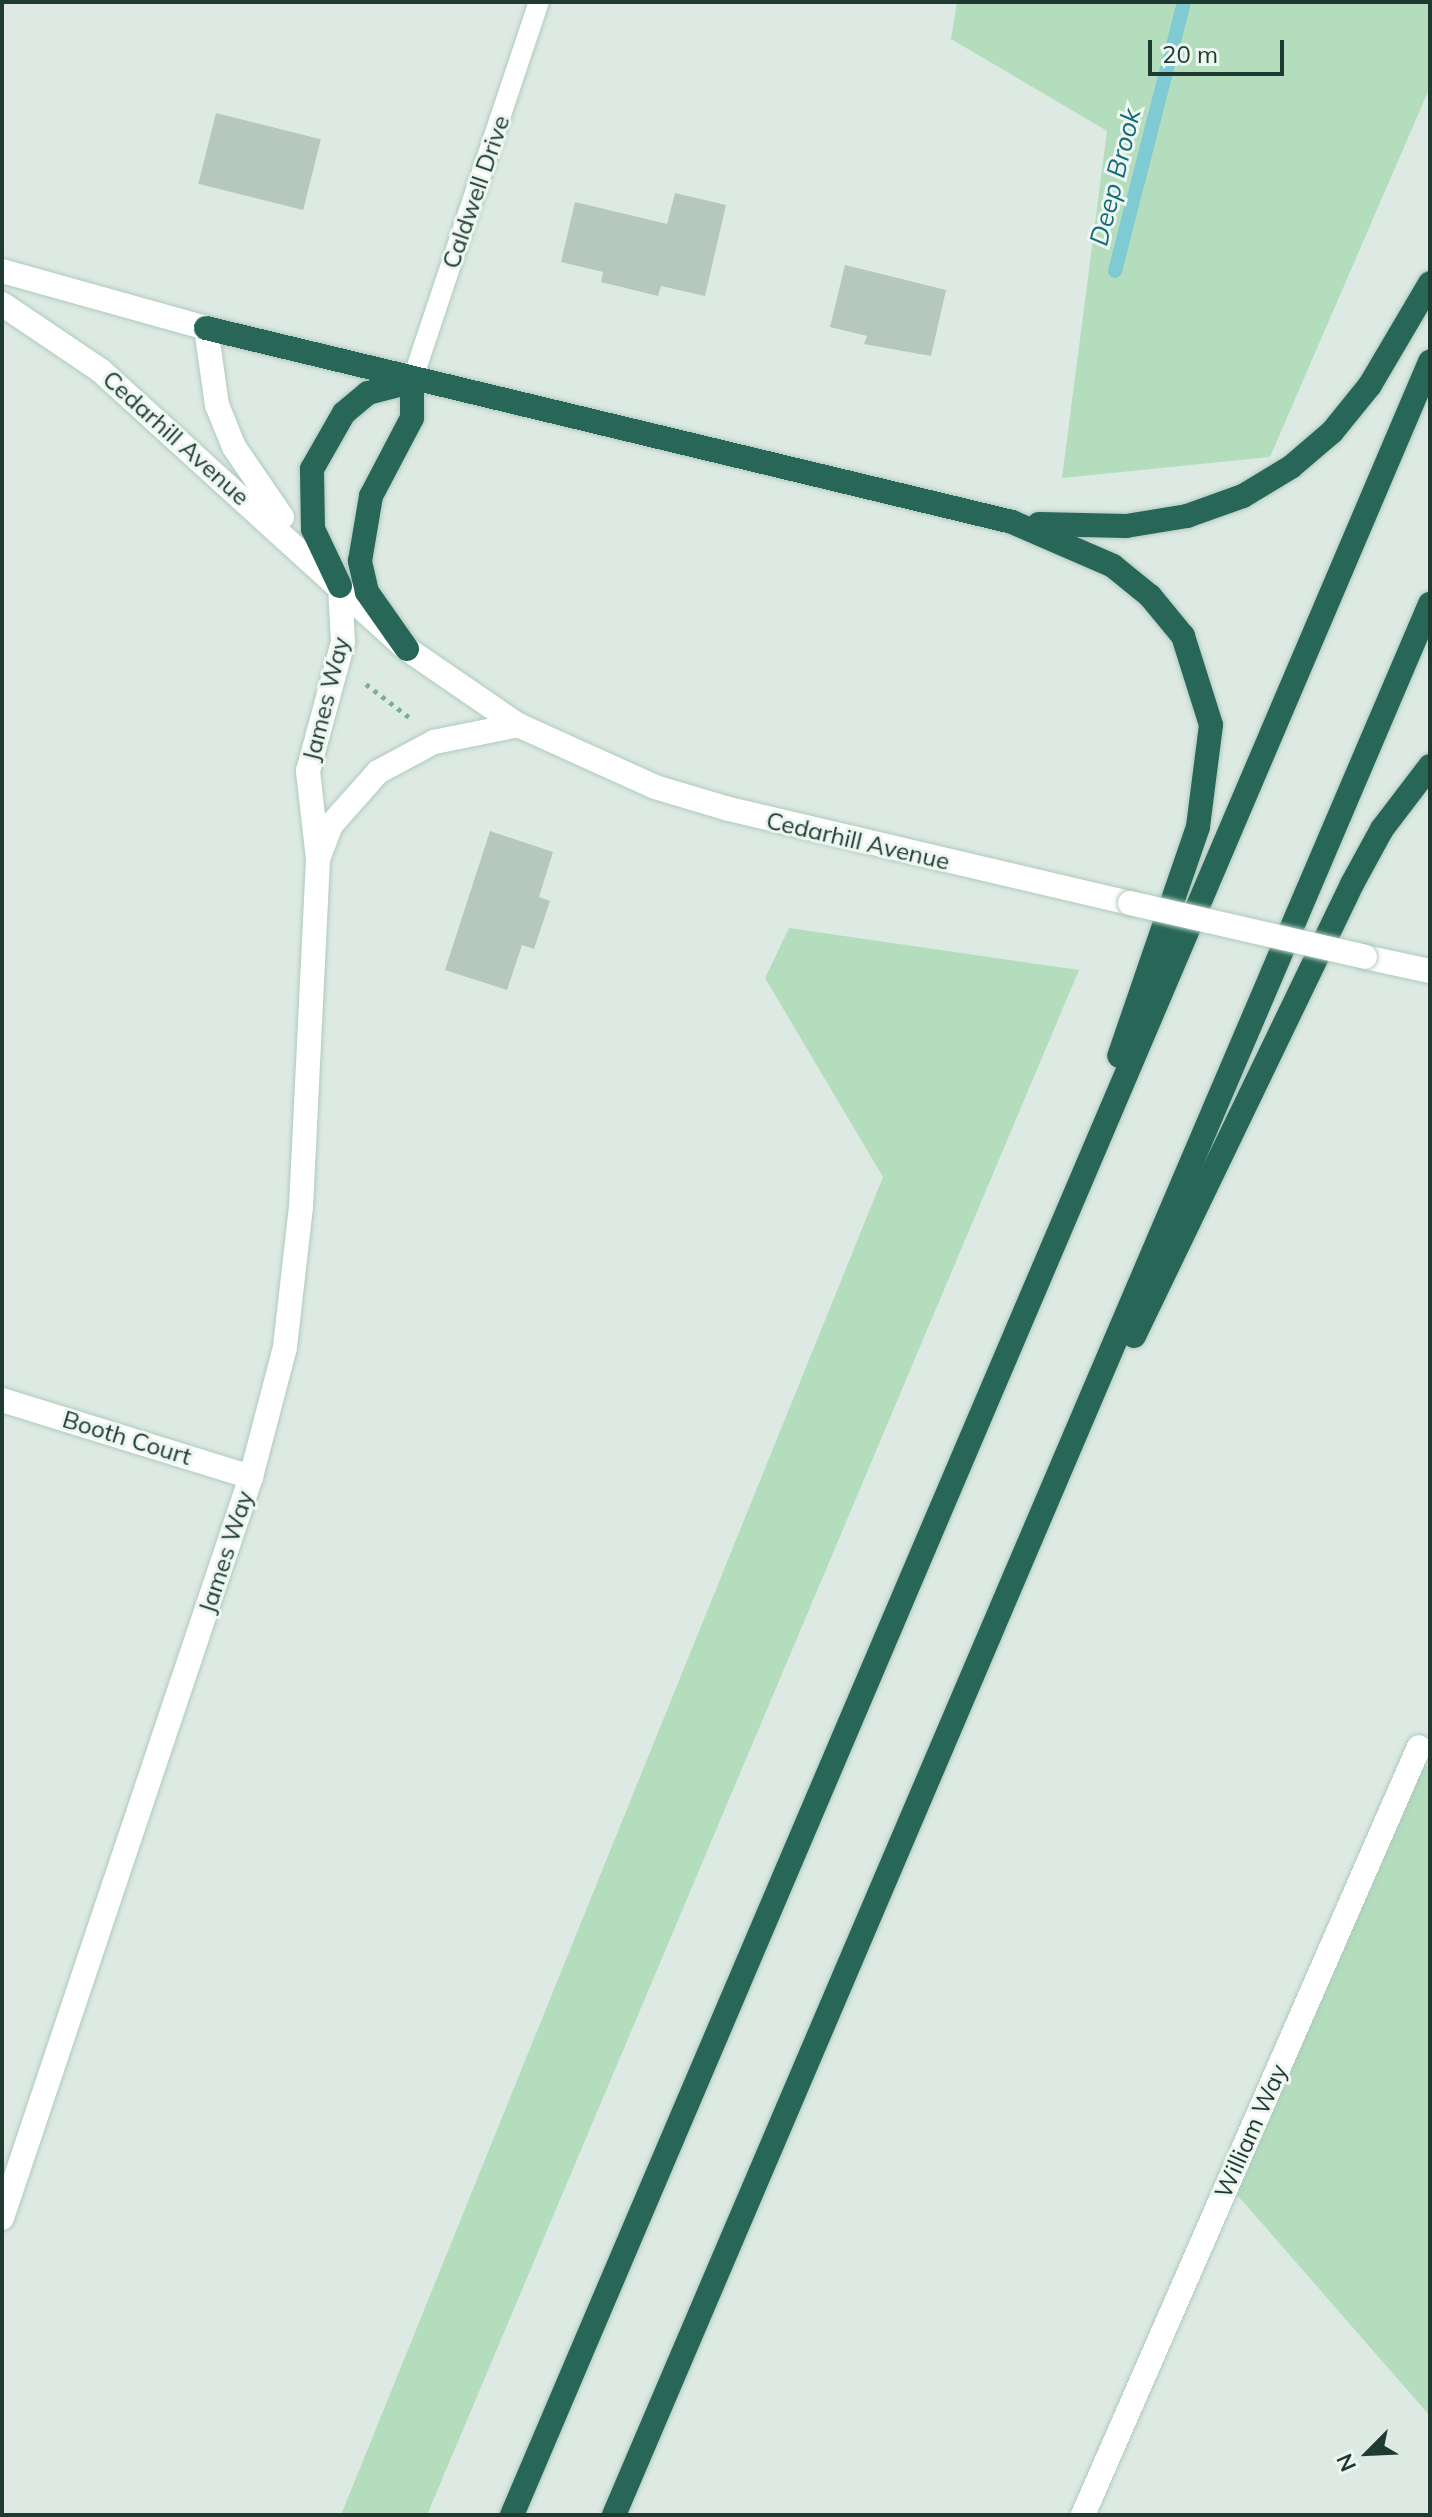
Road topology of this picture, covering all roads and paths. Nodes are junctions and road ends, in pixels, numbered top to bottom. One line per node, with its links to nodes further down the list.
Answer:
1 (539, 2): 7 (lane, Caldwell Drive)
2 (2, 271): 5 (street)
3 (1430, 283): 8 (highway)
4 (2, 304): 9 (street, Cedarhill Avenue)
5 (206, 328): 7 (highway); 9 (street, Cedarhill Avenue)
6 (1430, 362): 18 (highway)
7 (412, 381): 8 (highway); 9 (highway); 11 (highway)
8 (1012, 522): 18 (highway)
9 (340, 586): 11 (street, Cedarhill Avenue); 16 (street, James Way)
10 (1430, 604): 21 (highway)
11 (407, 649): 13 (street, Cedarhill Avenue)
12 (353, 682): 14 (path)
13 (518, 725): 16 (street, James Way); 17 (street, Cedarhill Avenue, bridge)
14 (415, 728)
15 (1430, 766): 21 (highway)
16 (318, 859): 20 (street, James Way)
17 (1430, 971)
18 (1051, 1252): 24 (highway)
19 (2, 1400): 20 (street, Booth Court)
20 (251, 1477): 23 (street, James Way)
21 (989, 1638): 25 (highway)
22 (1419, 1747): 26 (street, William Way)
23 (2, 2218)
24 (512, 2515)
25 (614, 2515)
26 (1083, 2515)

